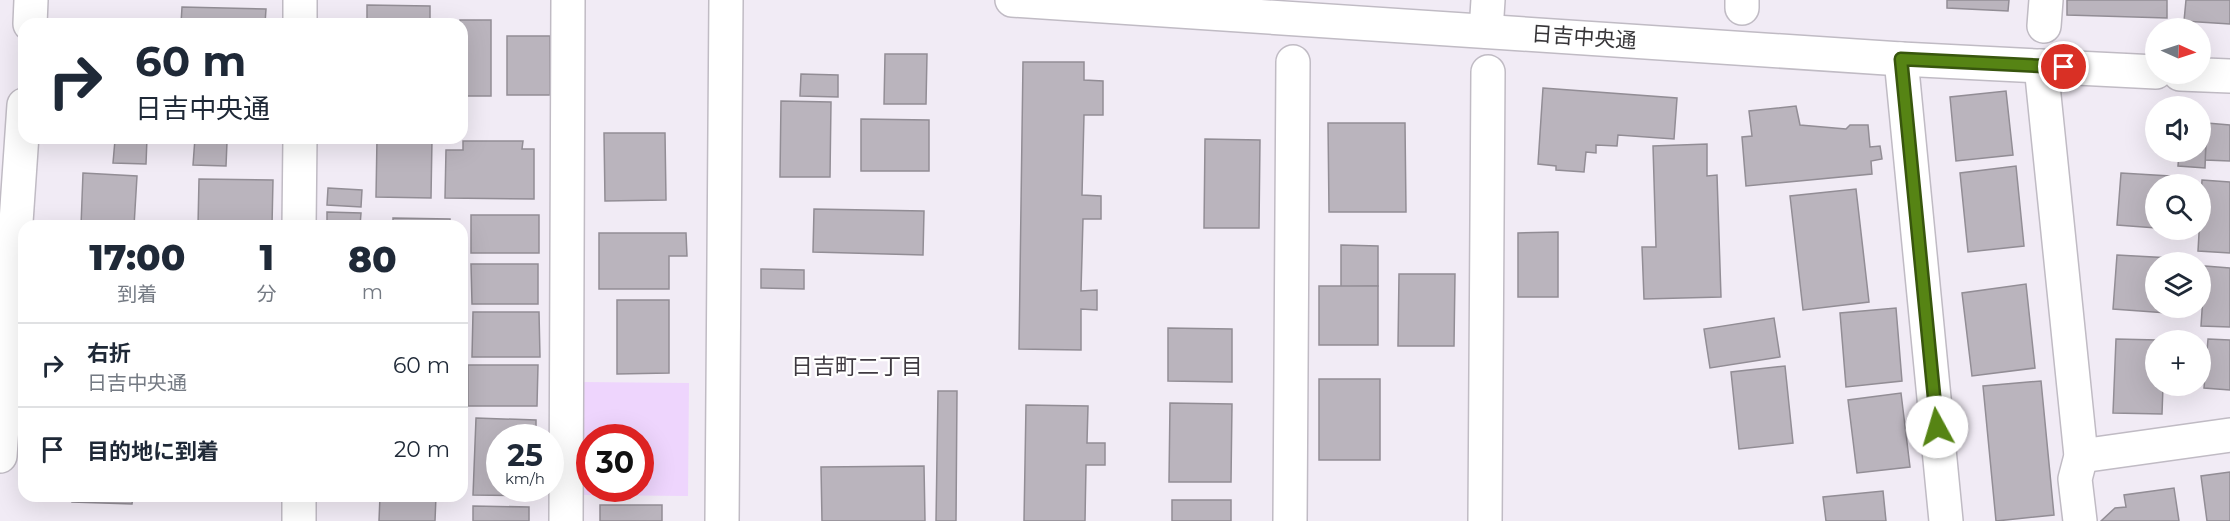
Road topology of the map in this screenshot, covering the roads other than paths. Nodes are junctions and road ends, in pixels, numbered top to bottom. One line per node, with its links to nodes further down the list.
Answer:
1 (31, 0): 8 (street)
2 (300, 0): 9 (street)
3 (568, 0): 25 (street)
4 (726, 0): 26 (street)
5 (1012, 0): 6 (street, 日吉中央通)
6 (1175, 5): 7 (street, 日吉中央通)
7 (1487, 15): 10 (street, 日吉中央通)
8 (30, 18)
9 (300, 18)
10 (1901, 59): 12 (street, 日吉中央通); 29 (street)
11 (1293, 62): 27 (street)
12 (2041, 66): 13 (street, 日吉中央通); 22 (street)
13 (2145, 71)
14 (1488, 72): 28 (street)
15 (2211, 75): 16 (street)
16 (2230, 76)
17 (21, 144): 21 (street)
18 (300, 144): 19 (street)
19 (299, 220)
20 (2230, 435): 22 (street)
21 (0, 456)
22 (2081, 456): 30 (street)
23 (298, 502): 24 (street)
24 (298, 521)
25 (566, 521)
26 (722, 521)
27 (1290, 521)
28 (1485, 521)
29 (1946, 521)
30 (2080, 521)

